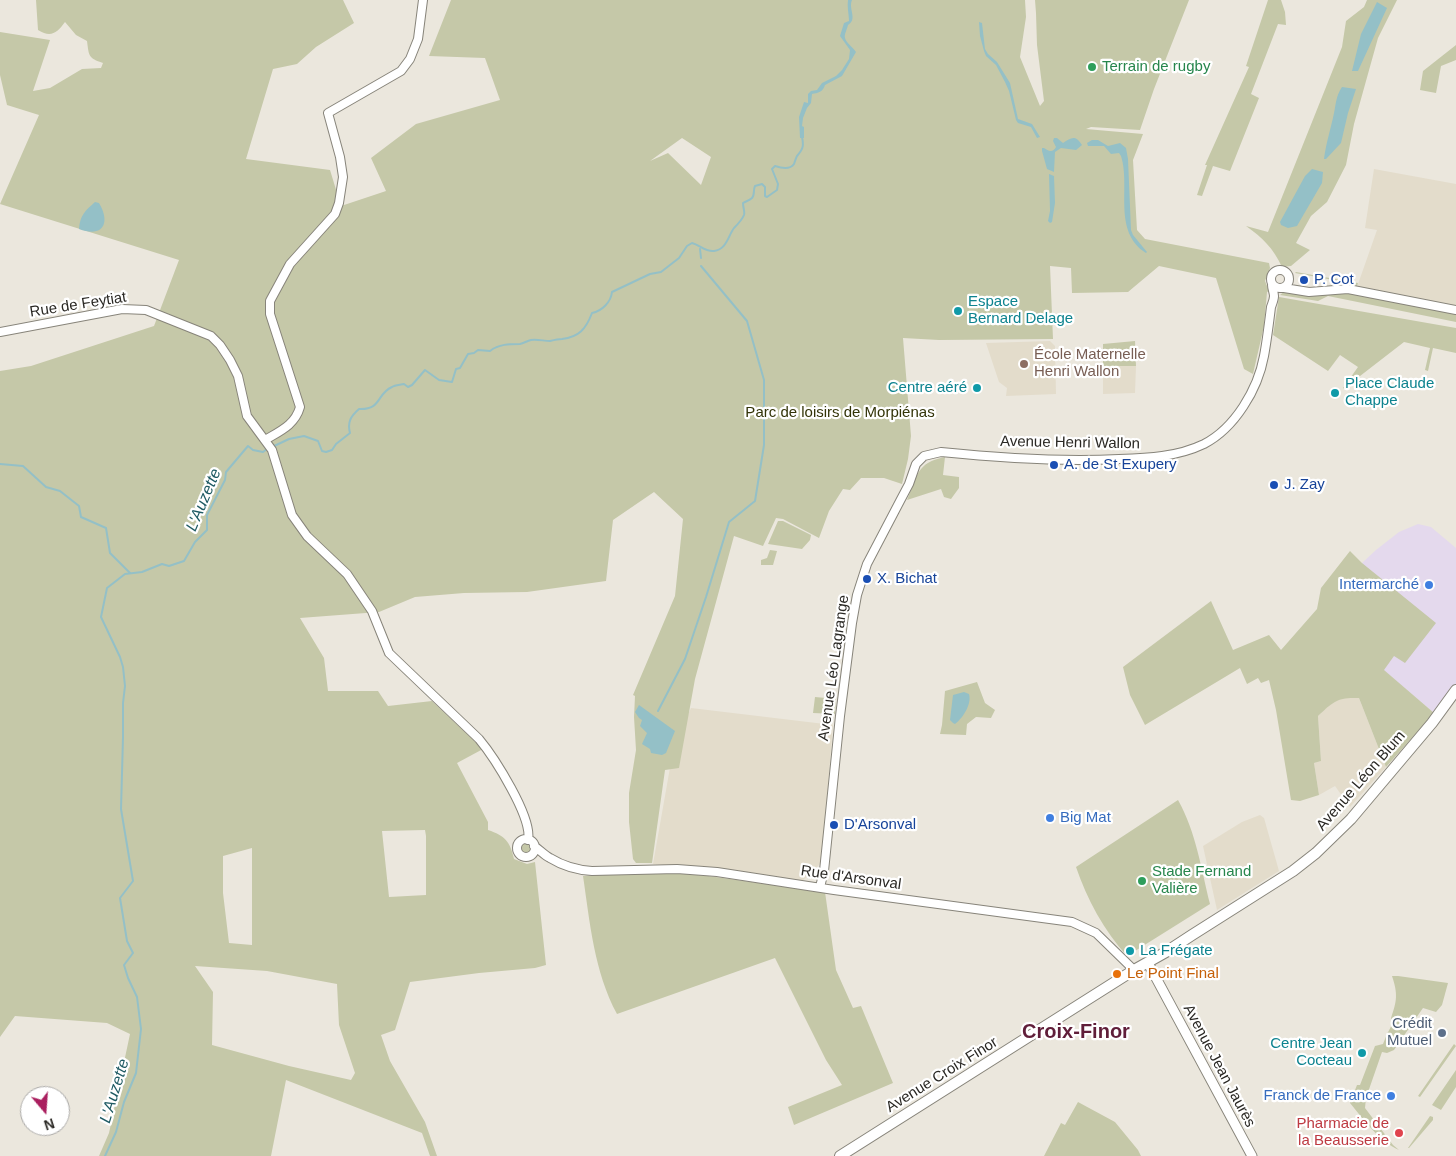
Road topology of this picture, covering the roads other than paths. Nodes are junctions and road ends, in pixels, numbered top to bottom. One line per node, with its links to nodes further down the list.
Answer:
1 (423, 0): 9 (street)
2 (1289, 280): 3 (street); 4 (street); 5 (street)
3 (1272, 285): 4 (street); 6 (street, Avenue Henri Wallon)
4 (1283, 288): 5 (street); 6 (street)
5 (1298, 290): 7 (street)
6 (1274, 296): 10 (street, Avenue Henri Wallon)
7 (1456, 310)
8 (0, 332): 9 (street, Rue de Feytiat)
9 (268, 445): 14 (street, Rue de Feytiat)
10 (916, 464): 17 (street, Avenue Léo Lagrange)
11 (1456, 690): 13 (main road, Avenue Léon Blum)
12 (1456, 698): 13 (main road, Avenue Léon Blum)
13 (1432, 723): 18 (main road, Avenue Léon Blum)
14 (531, 843): 15 (street); 15 (street); 16 (street, Rue d'Arsonval)
15 (530, 857): 16 (street, Rue d'Arsonval)
16 (549, 858): 17 (street, Rue d'Arsonval)
17 (820, 888): 19 (street, Rue d'Arsonval)
18 (1148, 963): 19 (main road, Avenue Léon Blum); 21 (main road, Avenue Jean Jaurès)
19 (1134, 970): 20 (main road, Avenue Croix Finor)
20 (840, 1156)
21 (1252, 1156)

